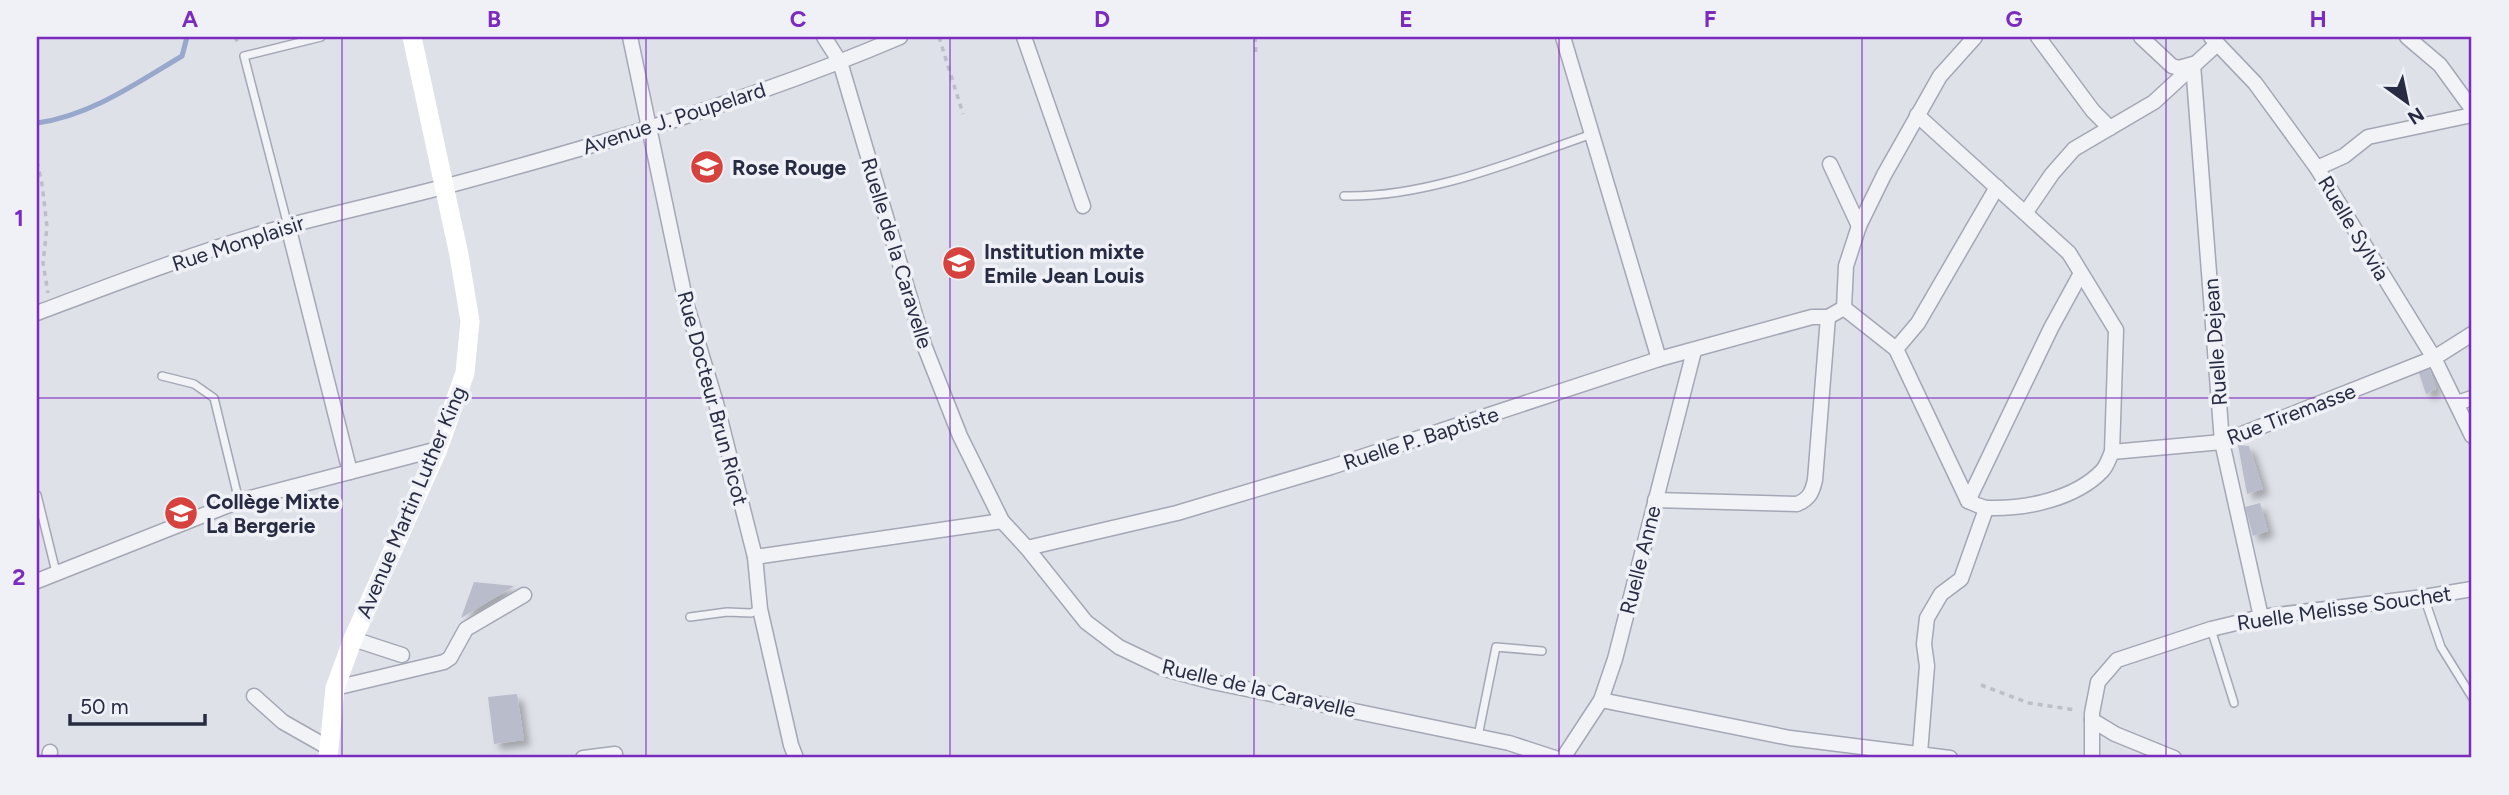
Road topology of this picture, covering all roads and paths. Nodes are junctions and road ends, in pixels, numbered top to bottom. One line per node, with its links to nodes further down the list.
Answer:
1 (321, 37): 34 (lane)
2 (412, 37): 29 (main road, Avenue Martin Luther King)
3 (630, 37): 22 (street, Rue Docteur Brun Ricot)
4 (824, 37): 16 (street)
5 (900, 37): 16 (street, Avenue J. Poupelard)
6 (939, 37): 19 (path)
7 (1024, 37): 32 (street)
8 (1255, 37): 15 (path)
9 (1563, 37): 24 (street)
10 (1975, 37): 20 (street)
11 (2038, 37): 23 (street)
12 (2141, 37): 17 (street)
13 (2407, 37): 18 (street)
14 (2214, 41): 17 (street); 27 (street, Ruelle Sylvia)
15 (1256, 57)
16 (841, 62): 22 (street, Avenue J. Poupelard); 58 (street, Ruelle de la Caravelle)
17 (2193, 64): 23 (street); 49 (street, Ruelle Dejean)
18 (2472, 109)
19 (963, 114)
20 (1917, 115): 30 (street); 35 (street)
21 (2472, 115): 27 (street)
22 (649, 127): 29 (street, Avenue J. Poupelard); 60 (street, Rue Docteur Brun Ricot)
23 (2110, 128): 33 (street)
24 (1592, 134): 31 (lane); 44 (street)
25 (37, 162): 28 (path)
26 (1830, 164): 35 (street)
27 (2317, 168): 43 (street, Ruelle Sylvia)
28 (39, 185): 38 (path)
29 (444, 187): 34 (street, Rue Monplaisir); 50 (main road, Avenue Martin Luther King)
30 (1997, 187): 33 (street); 41 (street)
31 (1344, 196)
32 (1083, 206)
33 (2026, 212): 36 (street)
34 (288, 226): 38 (street, Rue Monplaisir); 52 (street)
35 (1859, 226): 37 (street)
36 (2080, 275): 51 (street); 56 (street)
37 (1844, 308): 39 (street); 41 (street)
38 (43, 311)
39 (1828, 317): 42 (street, Ruelle P. Baptiste); 54 (street)
40 (2472, 334): 43 (street, Rue Tiremasse)
41 (1896, 349): 56 (street)
42 (1695, 351): 44 (street, Ruelle P. Baptiste); 54 (street, Ruelle Anne)
43 (2434, 358): 47 (street, Ruelle Sylvia); 49 (street, Rue Tiremasse)
44 (1659, 359): 59 (street, Ruelle P. Baptiste)
45 (162, 376): 55 (lane)
46 (2472, 398): 47 (street)
47 (2457, 403): 48 (street, Ruelle Sylvia)
48 (2472, 436)
49 (2222, 442): 51 (street, Rue Tiremasse); 68 (street, Ruelle Dejean)
50 (438, 449): 52 (street); 70 (main road, Avenue Martin Luther King)
51 (2112, 452): 57 (street)
52 (350, 472): 55 (street)
53 (37, 495): 61 (lane)
54 (1655, 500): 77 (street, Ruelle Anne)
55 (239, 501): 61 (street)
56 (1968, 501): 57 (street)
57 (1986, 509): 82 (street)
58 (1002, 522): 59 (street, Ruelle de la Caravelle); 60 (street)
59 (1027, 548): 80 (street, Ruelle de la Caravelle)
60 (755, 557): 66 (street, Rue Docteur Brun Ricot)
61 (56, 572): 62 (street)
62 (37, 581)
63 (2472, 589): 65 (street, Ruelle Melisse Souchet)
64 (524, 595): 74 (street)
65 (2424, 597): 68 (street, Ruelle Melisse Souchet); 76 (lane)
66 (760, 609): 67 (lane); 85 (street, Rue Docteur Brun Ricot)
67 (690, 617)
68 (2261, 617): 69 (street, Ruelle Melisse Souchet)
69 (2211, 629): 78 (lane); 79 (street, Ruelle Melisse Souchet)
70 (353, 639): 72 (street); 74 (main road, Avenue Martin Luther King)
71 (1542, 651): 80 (lane)
72 (401, 655)
73 (1981, 685): 79 (path)
74 (335, 688): 81 (main road, Avenue Martin Luther King)
75 (254, 695): 81 (street)
76 (2472, 697)
77 (1601, 700): 82 (street); 87 (street, Ruelle Anne)
78 (2234, 703)
79 (2092, 716): 89 (street, Ruelle Melisse Souchet); 90 (street)
80 (1478, 737): 86 (street, Ruelle de la Caravelle)
81 (328, 753)
82 (1920, 753): 88 (street)
83 (615, 754): 84 (street)
84 (583, 758)
85 (796, 758)
86 (1555, 758)
87 (1563, 758)
88 (1950, 758)
89 (2092, 758)
90 (2174, 758)

